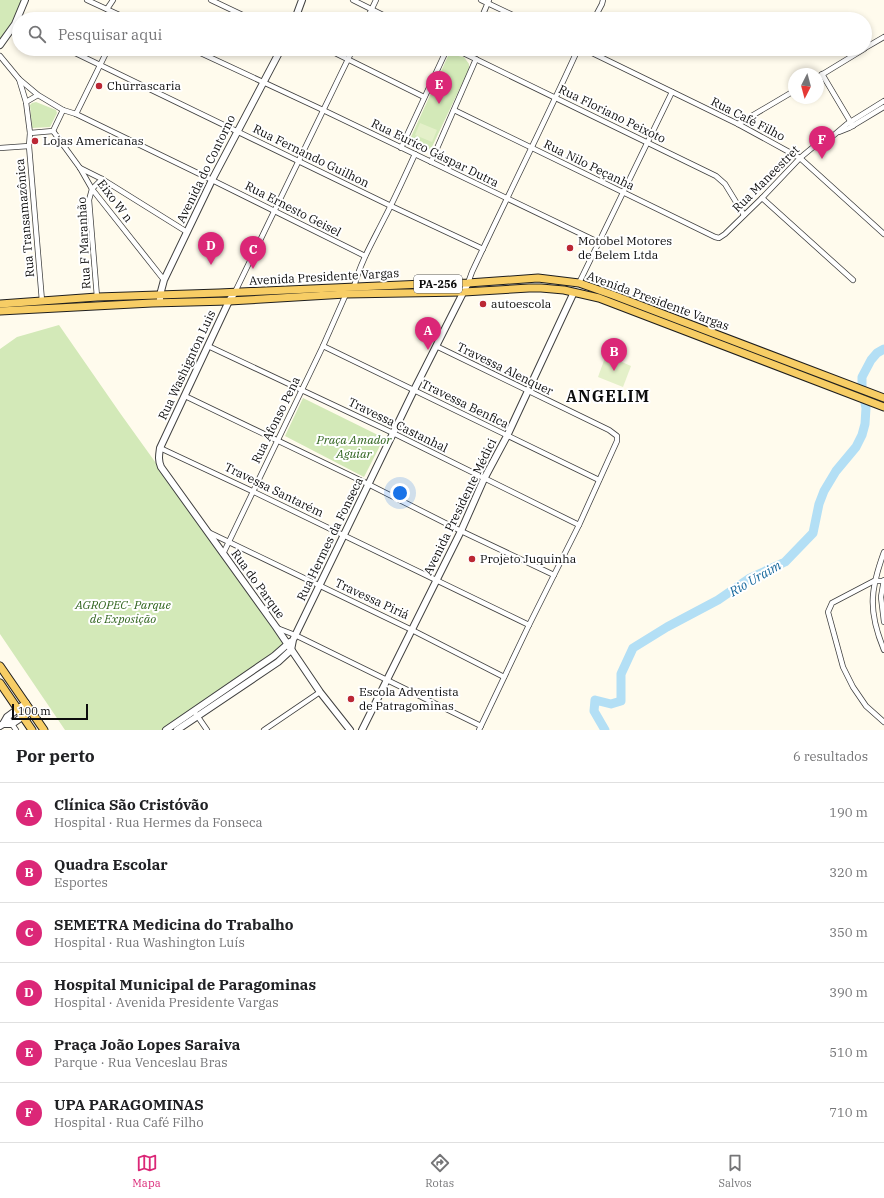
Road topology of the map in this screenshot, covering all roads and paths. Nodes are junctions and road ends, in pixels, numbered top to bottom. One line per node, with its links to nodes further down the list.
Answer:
1 (25, 0): 13 (street)
2 (87, 0): 11 (street)
3 (113, 0): 11 (street)
4 (210, 0): 15 (street)
5 (302, 0): 16 (street)
6 (353, 0): 12 (street)
7 (376, 0): 12 (street)
8 (481, 0): 10 (street)
9 (603, 0): 20 (street)
10 (489, 2): 18 (street); 19 (street)
11 (107, 9): 14 (street)
12 (371, 10): 17 (street)
13 (21, 12)
14 (113, 12)
15 (236, 12)
16 (298, 12)
17 (375, 12)
18 (484, 12)
19 (508, 12)
20 (597, 12)
21 (12, 31): 24 (street)
22 (884, 37): 23 (street)
23 (872, 44)
24 (0, 45)
25 (0, 56): 41 (street)
26 (82, 56): 39 (street, Rua Fernando Guilhon)
27 (104, 56): 39 (street)
28 (207, 56): 43 (street, Rua Euríco Gáspar Dutra)
29 (277, 56): 43 (street, Avenida do Contorno)
30 (342, 56): 37 (street)
31 (350, 56): 37 (street)
32 (444, 56): 47 (street)
33 (472, 56): 38 (street, Rua Floriano Peixoto)
34 (575, 56): 48 (street)
35 (598, 56): 44 (street, Rua Café Filho)
36 (852, 56): 40 (street)
37 (348, 59): 47 (street); 53 (street)
38 (476, 59): 48 (street, Rua Floriano Peixoto); 54 (street)
39 (100, 65): 55 (street); 59 (street, Rua Fernando Guilhon)
40 (824, 73)
41 (19, 79): 45 (street, Rua Ernesto Geisel); 50 (street, Rua Transamazônica)
42 (824, 81): 57 (street)
43 (263, 82): 53 (street, Rua Euríco Gáspar Dutra); 59 (street, Avenida do Contorno)
44 (672, 92): 56 (street, Rua Café Filho); 61 (street)
45 (38, 95): 50 (street); 52 (street, Rua Ernesto Geisel)
46 (788, 95): 56 (street)
47 (424, 97): 64 (street)
48 (556, 98): 61 (street, Rua Floriano Peixoto); 65 (street)
49 (884, 101): 57 (street, Rua Maneestret)
50 (26, 102): 60 (street, Rua Transamazônica)
51 (884, 107): 57 (street, Rua Maneestret)
52 (63, 110): 55 (street, Rua Ernesto Geisel); 58 (street)
53 (323, 110): 64 (street, Rua Euríco Gáspar Dutra); 68 (street)
54 (454, 110): 65 (street, Rua Nilo Peçanha); 69 (street)
55 (76, 114): 72 (street, Rua Ernesto Geisel)
56 (738, 124): 67 (street, Rua Café Filho)
57 (852, 124): 67 (street, Rua Maneestret)
58 (53, 131): 60 (street); 70 (street, Eixo W n)
59 (237, 131): 68 (street, Rua Fernando Guilhon); 72 (street, Avenida do Contorno)
60 (30, 133): 62 (street, Rua Transamazônica)
61 (647, 142): 74 (street); 79 (street, Rua Floriano Peixoto)
62 (29, 146): 63 (street); 97 (street, Rua Transamazônica)
63 (0, 148)
64 (401, 148): 66 (street, Rua Euríco Gáspar Dutra)
65 (531, 148): 74 (street, Rua Nilo Peçanha); 76 (street)
66 (415, 154): 69 (street, Rua Euríco Gáspar Dutra); 77 (street)
67 (800, 158): 75 (street, Rua Maneestret); 81 (street, Rua Café Filho)
68 (298, 161): 77 (street, Rua Fernando Guilhon); 78 (street)
69 (430, 162): 76 (street, Rua Euríco Gáspar Dutra)
70 (80, 168): 71 (street); 73 (street, Eixo W n)
71 (102, 179): 73 (street); 80 (street)
72 (212, 180): 78 (street, Rua Ernesto Geisel); 80 (street, Avenida do Contorno)
73 (92, 189): 86 (street, Eixo W n); 95 (street, Rua F Maranhão)
74 (623, 192): 82 (street, Rua Nilo Peçanha); 83 (street)
75 (762, 198): 79 (street, Rua Maneestret); 87 (street)
76 (506, 199): 83 (street, Rua Euríco Gáspar Dutra); 84 (street)
77 (391, 206): 84 (street, Rua Fernando Guilhon); 85 (street)
78 (274, 211): 85 (street, Rua Ernesto Geisel); 91 (street)
79 (744, 215): 82 (street, Rua Maneestret)
80 (187, 232): 86 (street, Avenida do Contorno)
81 (884, 234)
82 (715, 237)
83 (598, 242): 89 (street)
84 (483, 249): 88 (street)
85 (365, 256): 90 (street)
86 (164, 280): 96 (street, Avenida do Contorno)
87 (853, 280)
88 (468, 283): 89 (main road, Avenida Presidente Vargas / PA-256); 90 (main road, Avenida Presidente Vargas / PA-256); 92 (street, Rua Hermes da Fonseca)
89 (579, 283): 104 (main road, Avenida Presidente Vargas / PA-256)
90 (354, 287): 91 (main road, Avenida Presidente Vargas / PA-256)
91 (235, 292): 96 (main road, Avenida Presidente Vargas / PA-256); 98 (street, Rua Washignton Luis)
92 (464, 292): 93 (main road, Avenida Presidente Vargas / PA-256); 94 (main road, Avenida Presidente Vargas / PA-256); 103 (street, Rua Hermes da Fonseca)
93 (574, 292): 104 (main road, Avenida Presidente Vargas / PA-256); 108 (street, Avenida Presidente Médici)
94 (346, 294): 98 (main road, Avenida Presidente Vargas / PA-256); 102 (street, Rua Afonso Pena)
95 (97, 297): 96 (main road, Avenida Presidente Vargas / PA-256); 97 (main road, Avenida Presidente Vargas / PA-256)
96 (160, 299): 98 (main road, Avenida Presidente Vargas / PA-256); 100 (main road, Avenida Presidente Vargas / PA-256)
97 (42, 301): 99 (main road, Avenida Presidente Vargas / PA-256)
98 (228, 301): 101 (street, Rua Washignton Luis)
99 (0, 304)
100 (0, 311)
101 (208, 346): 106 (street, Travessa Castanhal); 109 (street, Rua Washignton Luis)
102 (322, 346): 106 (street, Rua Afonso Pena); 107 (street, Travessa Benfica)
103 (436, 346): 107 (street, Rua Hermes da Fonseca); 108 (street, Travessa Alenquer)
104 (755, 353): 105 (main road, Avenida Presidente Vargas / PA-256)
105 (770, 359): 110 (main road, Avenida Presidente Vargas / PA-256); 111 (main road, Avenida Presidente Vargas / PA-256)
106 (301, 390): 112 (street, Travessa Castanhal); 114 (street, Rua Afonso Pena)
107 (414, 390): 112 (street, Rua Hermes da Fonseca); 113 (street, Travessa Benfica)
108 (527, 391): 113 (street, Avenida Presidente Médici); 117 (street, Travessa Alenquer)
109 (185, 396): 114 (street); 115 (street, Rua Washignton Luis)
110 (882, 397)
111 (881, 406)
112 (393, 433): 116 (street, Travessa Castanhal); 118 (street, Rua Hermes da Fonseca)
113 (507, 436): 116 (street, Avenida Presidente Médici); 117 (street, Travessa Benfica)
114 (277, 440): 118 (street); 119 (street, Rua Afonso Pena)
115 (160, 448): 119 (street, Travessa Santarém); 122 (street, Rua do Parque)
116 (484, 479): 120 (street, Travessa Castanhal); 121 (street, Avenida Presidente Médici)
117 (599, 480): 120 (street)
118 (368, 484): 121 (street); 123 (street, Rua Hermes da Fonseca)
119 (252, 491): 123 (street, Travessa Santarém); 124 (street, Rua Afonso Pena)
120 (579, 525): 127 (street)
121 (461, 531): 127 (street); 128 (street, Avenida Presidente Médici)
122 (208, 532): 124 (street, Travessa Piriá); 126 (street, Rua do Parque)
123 (344, 535): 128 (street, Travessa Santarém); 131 (street, Rua Hermes da Fonseca)
124 (229, 542): 126 (street, Rua Afonso Pena); 131 (street, Travessa Piriá)
125 (884, 552): 129 (street)
126 (223, 554): 134 (street, Rua do Parque)
127 (554, 575): 133 (street)
128 (437, 580): 133 (street, Travessa Santarém); 135 (street, Avenida Presidente Médici)
129 (874, 581): 130 (street); 138 (street); 150 (street)
130 (884, 581): 132 (street)
131 (320, 586): 135 (street, Travessa Piriá); 136 (street, Rua Hermes da Fonseca)
132 (884, 622)
133 (529, 625): 140 (street)
134 (276, 627): 136 (street); 137 (street, Rua do Parque)
135 (412, 630): 140 (street, Travessa Piriá); 141 (street, Avenida Presidente Médici)
136 (294, 638): 137 (street); 141 (street)
137 (289, 647): 143 (street, Rua do Parque); 147 (street)
138 (884, 650)
139 (1, 668): 144 (main road)
140 (504, 677): 153 (street)
141 (387, 681): 153 (street); 162 (street, Avenida Presidente Médici)
142 (0, 683): 145 (main road)
143 (320, 692): 160 (street); 161 (street, Rua do Parque)
144 (26, 703): 145 (street); 146 (main road)
145 (17, 709): 148 (main road); 149 (street)
146 (31, 710): 148 (street); 156 (main road)
147 (196, 714): 157 (street); 158 (street); 159 (street)
148 (22, 716): 151 (street); 155 (main road)
149 (7, 717): 151 (street); 152 (street)
150 (884, 722)
151 (12, 724): 152 (street); 154 (street)
152 (1, 725)
153 (480, 728)
154 (16, 730)
155 (32, 730)
156 (44, 730)
157 (166, 730)
158 (177, 730)
159 (207, 730)
160 (264, 730)
161 (350, 730)
162 (362, 730)

